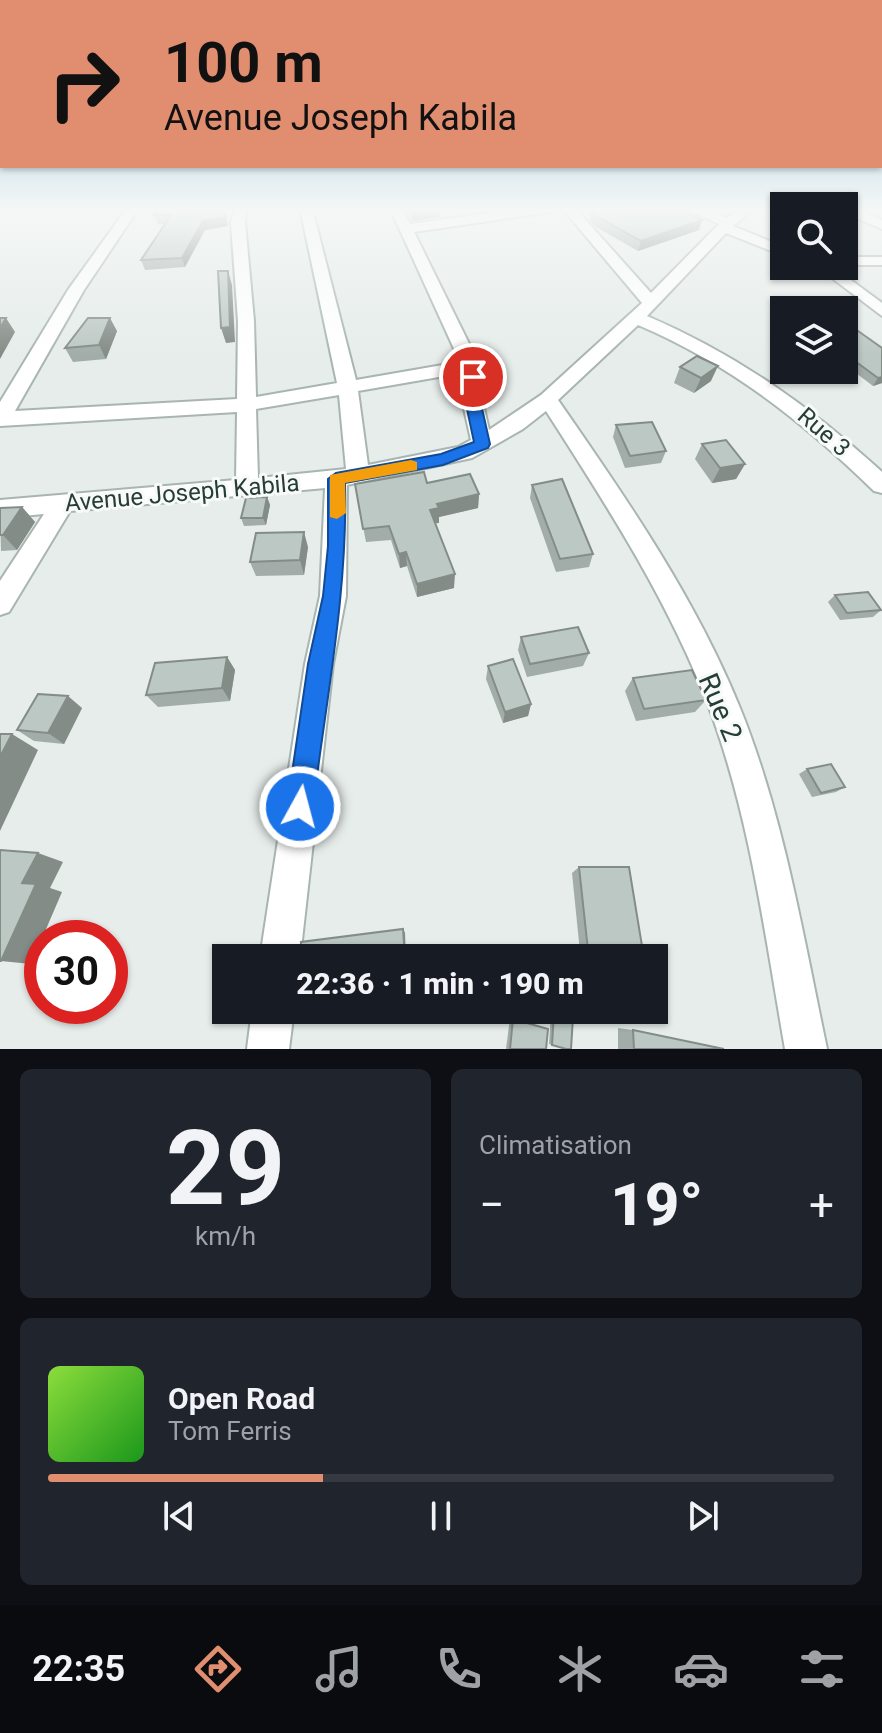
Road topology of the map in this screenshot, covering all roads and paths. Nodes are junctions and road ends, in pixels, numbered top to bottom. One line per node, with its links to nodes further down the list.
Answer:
1 (99, 257): 17 (street)
2 (241, 257): 16 (street)
3 (317, 257): 14 (street)
4 (419, 257): 13 (street)
5 (611, 257): 10 (street)
6 (694, 257): 10 (street, Avenue Joseph Kabila)
7 (858, 261): 8 (street)
8 (882, 261)
9 (841, 280): 11 (street)
10 (649, 301): 12 (street, Avenue Joseph Kabila)
11 (882, 311)
12 (636, 318): 15 (street, Avenue Joseph Kabila); 20 (street, Rue 3)
13 (471, 366): 14 (street); 18 (street)
14 (348, 388): 16 (street); 19 (street)
15 (548, 399): 18 (street, Avenue Joseph Kabila); 28 (street, Rue 2)
16 (246, 405): 17 (street); 21 (street)
17 (0, 419)
18 (482, 444): 19 (street, Avenue Joseph Kabila)
19 (347, 477): 21 (street, Avenue Joseph Kabila); 25 (street)
20 (882, 485)
21 (247, 488): 22 (street, Avenue Joseph Kabila)
22 (62, 505): 23 (street, Avenue Joseph Kabila); 24 (street)
23 (0, 509)
24 (0, 604)
25 (282, 944)
26 (271, 1024): 27 (street)
27 (268, 1049)
28 (806, 1049)

